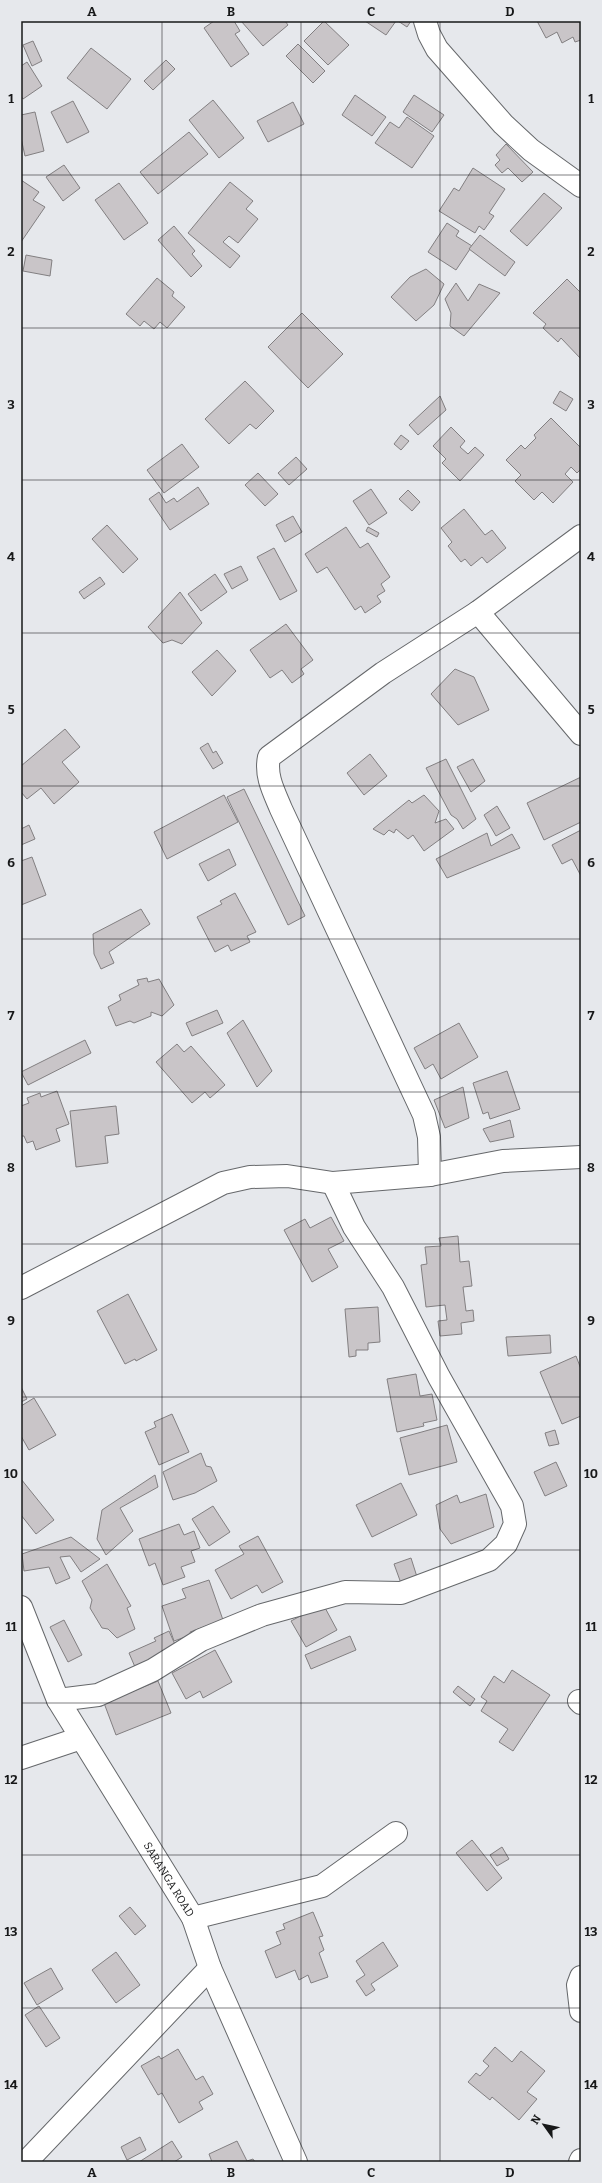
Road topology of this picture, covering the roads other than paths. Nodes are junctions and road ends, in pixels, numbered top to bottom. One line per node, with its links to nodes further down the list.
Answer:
1 (425, 21): 2 (street)
2 (581, 186)
3 (581, 536): 4 (street)
4 (478, 612): 5 (street); 7 (street)
5 (581, 734)
6 (581, 1157): 7 (street)
7 (430, 1175): 8 (street)
8 (333, 1183): 9 (street); 11 (street)
9 (21, 1288)
10 (21, 1608): 11 (street, SARANGA ROAD)
11 (58, 1700): 12 (street, SARANGA ROAD)
12 (80, 1738): 13 (street); 15 (street, SARANGA ROAD)
13 (21, 1758)
14 (396, 1833): 15 (street)
15 (192, 1918): 16 (street, SARANGA ROAD)
16 (210, 1968): 19 (street); 20 (street, SARANGA ROAD)
17 (581, 1977): 18 (street)
18 (581, 2011)
19 (26, 2162)
20 (296, 2162)

